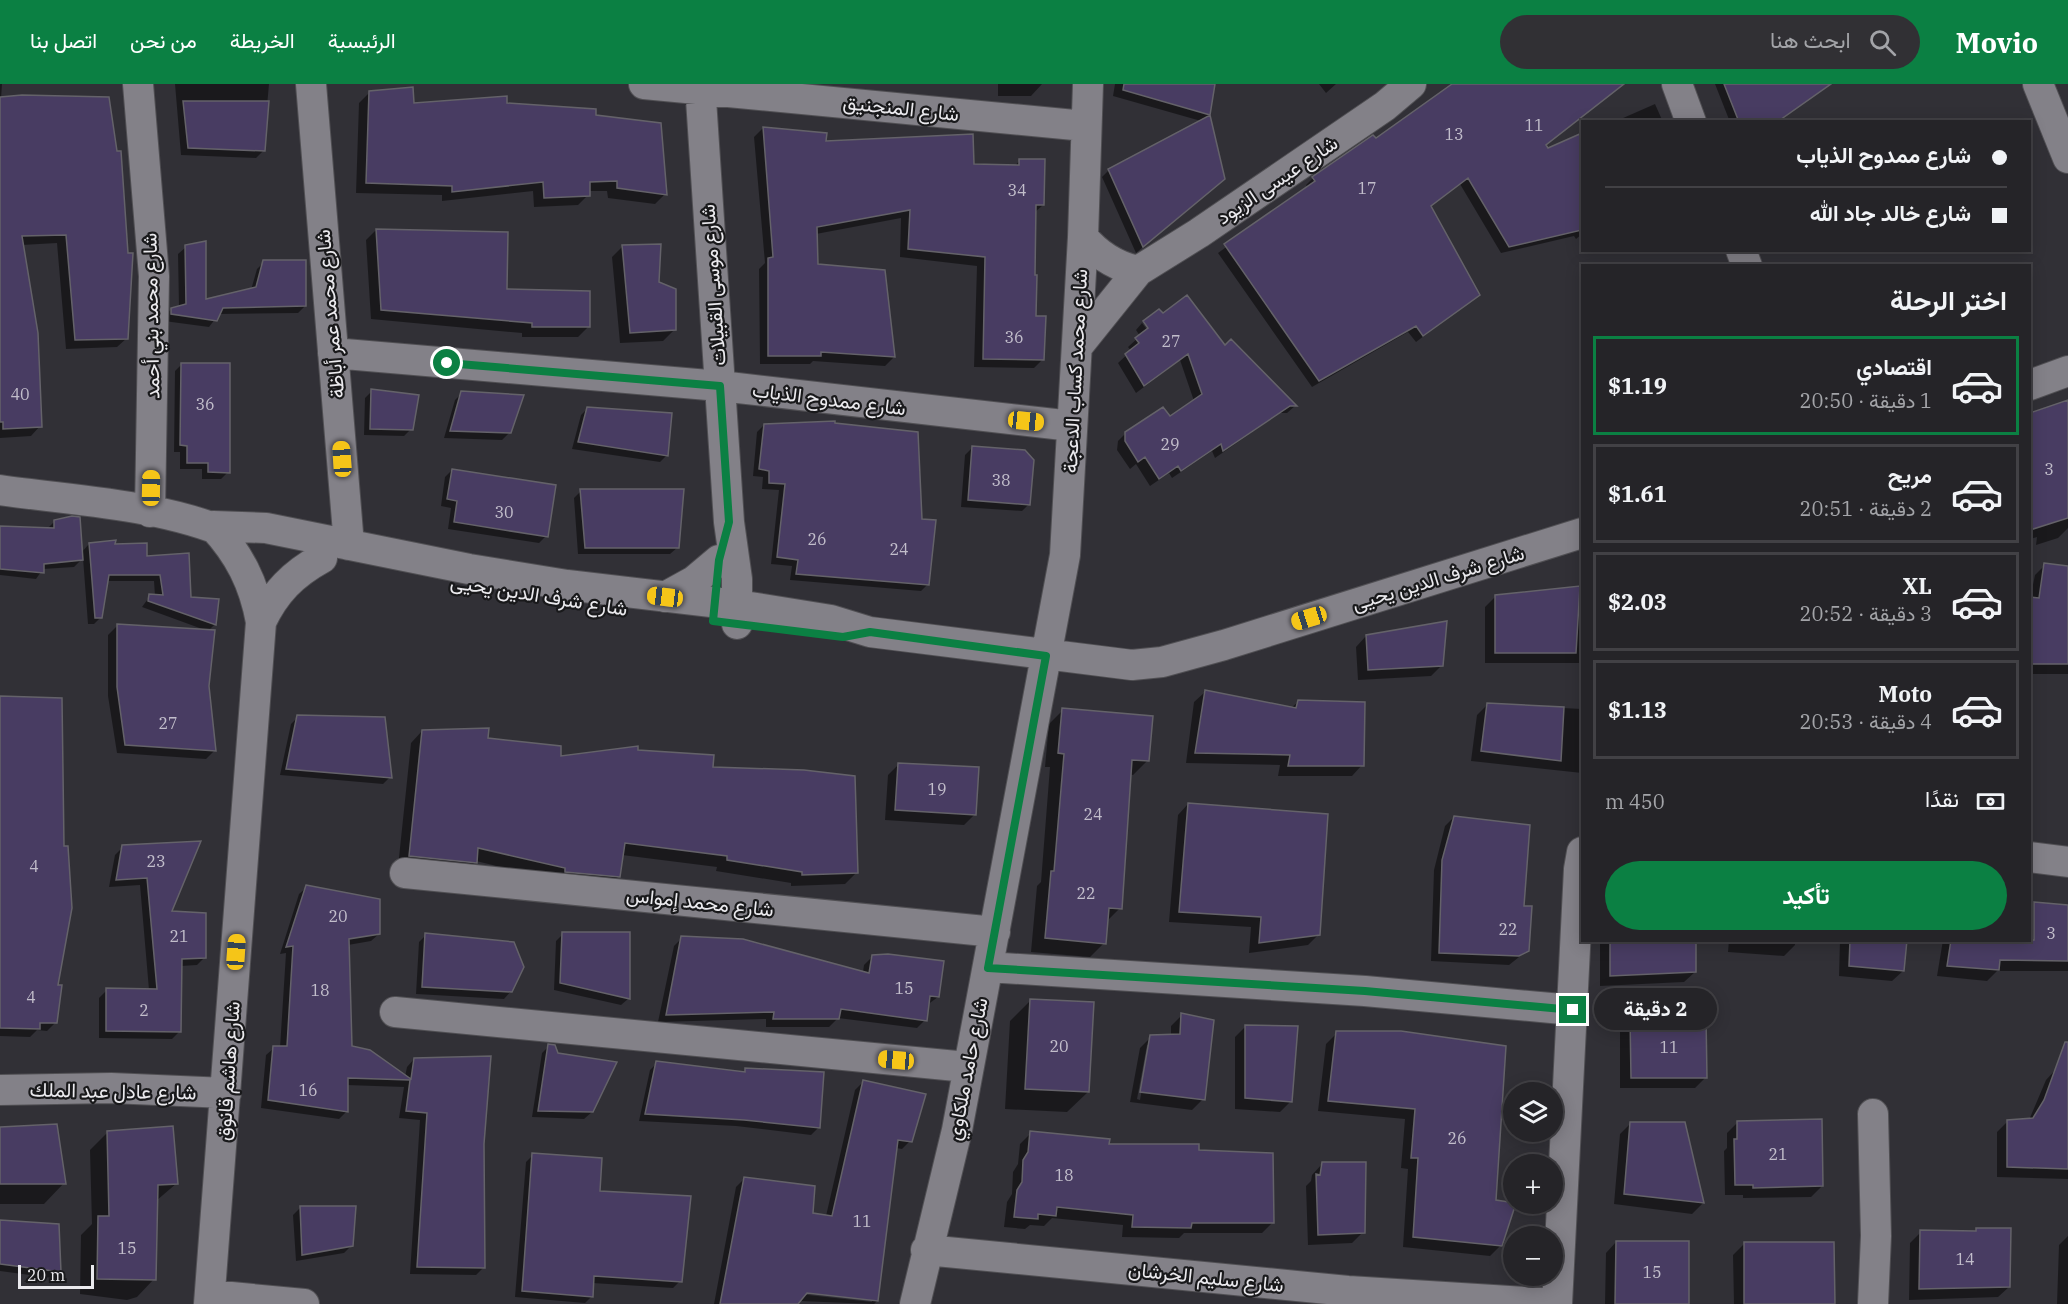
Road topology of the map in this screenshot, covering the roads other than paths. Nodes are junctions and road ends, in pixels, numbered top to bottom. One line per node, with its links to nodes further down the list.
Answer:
1 (138, 84): 21 (street, شارع محمد بني أحمد)
2 (311, 84): 15 (street, شارع محمد عمر أباظة)
3 (645, 84): 8 (street, شارع المنجنيق)
4 (1088, 84): 10 (street, شارع محمد كساب الدعجة)
5 (1411, 84): 13 (street, شارع عيسى الزيود)
6 (1677, 84): 9 (street)
7 (2038, 84): 11 (street)
8 (700, 86): 10 (street, شارع المنجنيق); 18 (street, شارع موسى القبيلات)
9 (1690, 120)
10 (1085, 126): 12 (street, شارع محمد كساب الدعجة)
11 (2068, 158)
12 (1083, 237): 13 (street); 14 (street, شارع محمد كساب الدعجة)
13 (1138, 271): 14 (street, شارع عيسى الزيود)
14 (1077, 347): 19 (street, شارع محمد كساب الدعجة)
15 (333, 353): 18 (street, شارع ممدوح الذياب); 25 (street, شارع محمد عمر أباظة)
16 (2068, 371): 17 (street)
17 (2031, 385)
18 (720, 386): 19 (street, شارع ممدوح الذياب); 27 (street, شارع موسى القبيلات)
19 (1072, 426): 35 (street, شارع محمد كساب الدعجة)
20 (0, 490): 21 (street, شارع شرف الدين يحيى)
21 (150, 512): 22 (street, شارع شرف الدين يحيى)
22 (213, 526): 24 (street, شارع شرف الدين يحيى); 29 (street, شارع هاشم قانوق)
23 (1581, 533): 35 (street, شارع شرف الدين يحيى)
24 (274, 539): 25 (street, شارع شرف الدين يحيى); 26 (street, شارع شرف الدين يحيى); 29 (street)
25 (350, 545): 28 (street, شارع شرف الدين يحيى)
26 (322, 558): 28 (street, شارع شرف الدين يحيى); 33 (street, شارع هاشم قانوق)
27 (727, 560): 30 (street); 31 (street); 32 (street, شارع موسى القبيلات)
28 (420, 568): 30 (street, شارع شرف الدين يحيى); 32 (street, شارع شرف الدين يحيى)
29 (247, 572): 33 (street, شارع هاشم قانوق)
30 (665, 597): 32 (street, شارع شرف الدين يحيى)
31 (776, 611): 32 (street, شارع شرف الدين يحيى); 34 (street, شارع شرف الدين يحيى)
32 (725, 613): 34 (street, شارع شرف الدين يحيى)
33 (261, 622): 46 (street, شارع هاشم قانوق)
34 (870, 632): 35 (street, شارع شرف الدين يحيى)
35 (1046, 656): 40 (street, شارع حامد ملكاوي)
36 (2031, 857): 38 (street)
37 (1581, 858): 42 (street)
38 (2068, 862)
39 (405, 873): 40 (street, شارع محمد إمواس)
40 (995, 932): 41 (street, شارع حامد ملكاوي)
41 (988, 968): 42 (street); 44 (street, شارع حامد ملكاوي)
42 (1573, 1010): 52 (street)
43 (395, 1012): 44 (street)
44 (967, 1067): 48 (street, شارع حامد ملكاوي)
45 (0, 1090): 46 (street, شارع عادل عبد الملك)
46 (226, 1093): 49 (street, شارع هاشم قانوق)
47 (1873, 1114): 53 (street)
48 (926, 1250): 51 (street, شارع حامد ملكاوي); 52 (street, شارع سليم الخرشان)
49 (209, 1299): 50 (street)
50 (304, 1304)
51 (915, 1304)
52 (1557, 1304)
53 (1874, 1304)

